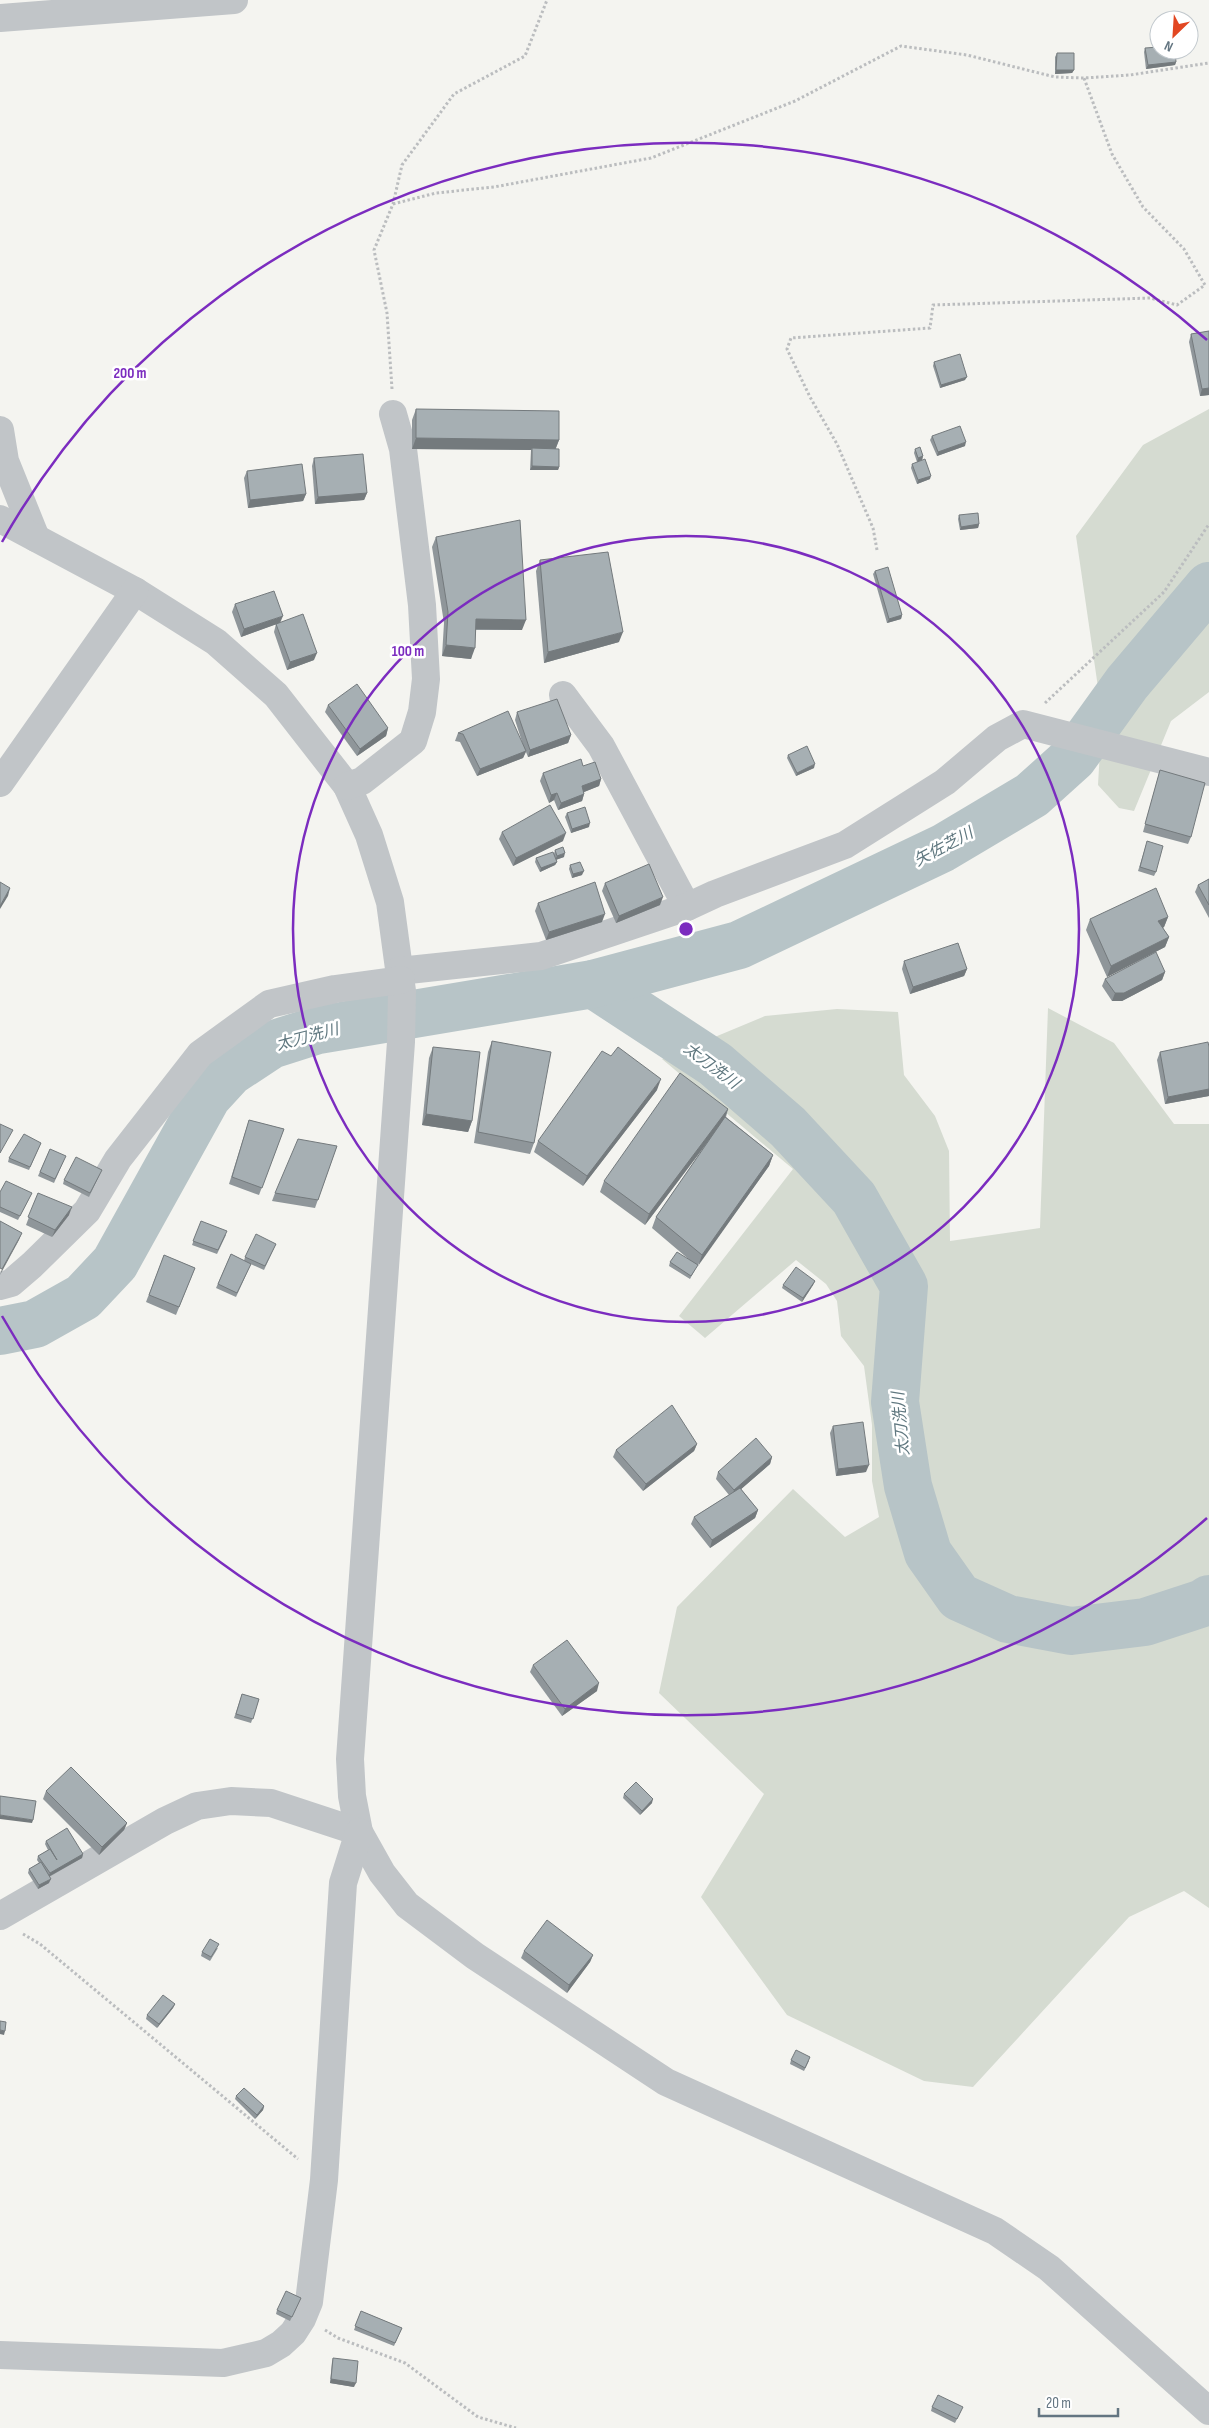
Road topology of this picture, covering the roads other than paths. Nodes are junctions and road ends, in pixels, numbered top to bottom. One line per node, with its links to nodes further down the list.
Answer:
1 (234, 0): 2 (street)
2 (0, 18)
3 (393, 414): 11 (street)
4 (0, 430): 6 (street)
5 (2, 522): 6 (street)
6 (36, 538): 7 (street)
7 (135, 590): 10 (street); 11 (street)
8 (563, 695): 12 (street)
9 (1209, 772): 12 (street)
10 (0, 783)
11 (347, 786): 13 (street)
12 (687, 907): 13 (street)
13 (401, 980): 14 (street); 15 (street)
14 (5, 1285)
15 (359, 1832): 16 (street); 17 (street); 18 (street)
16 (0, 1916)
17 (0, 2355)
18 (1209, 2411)

